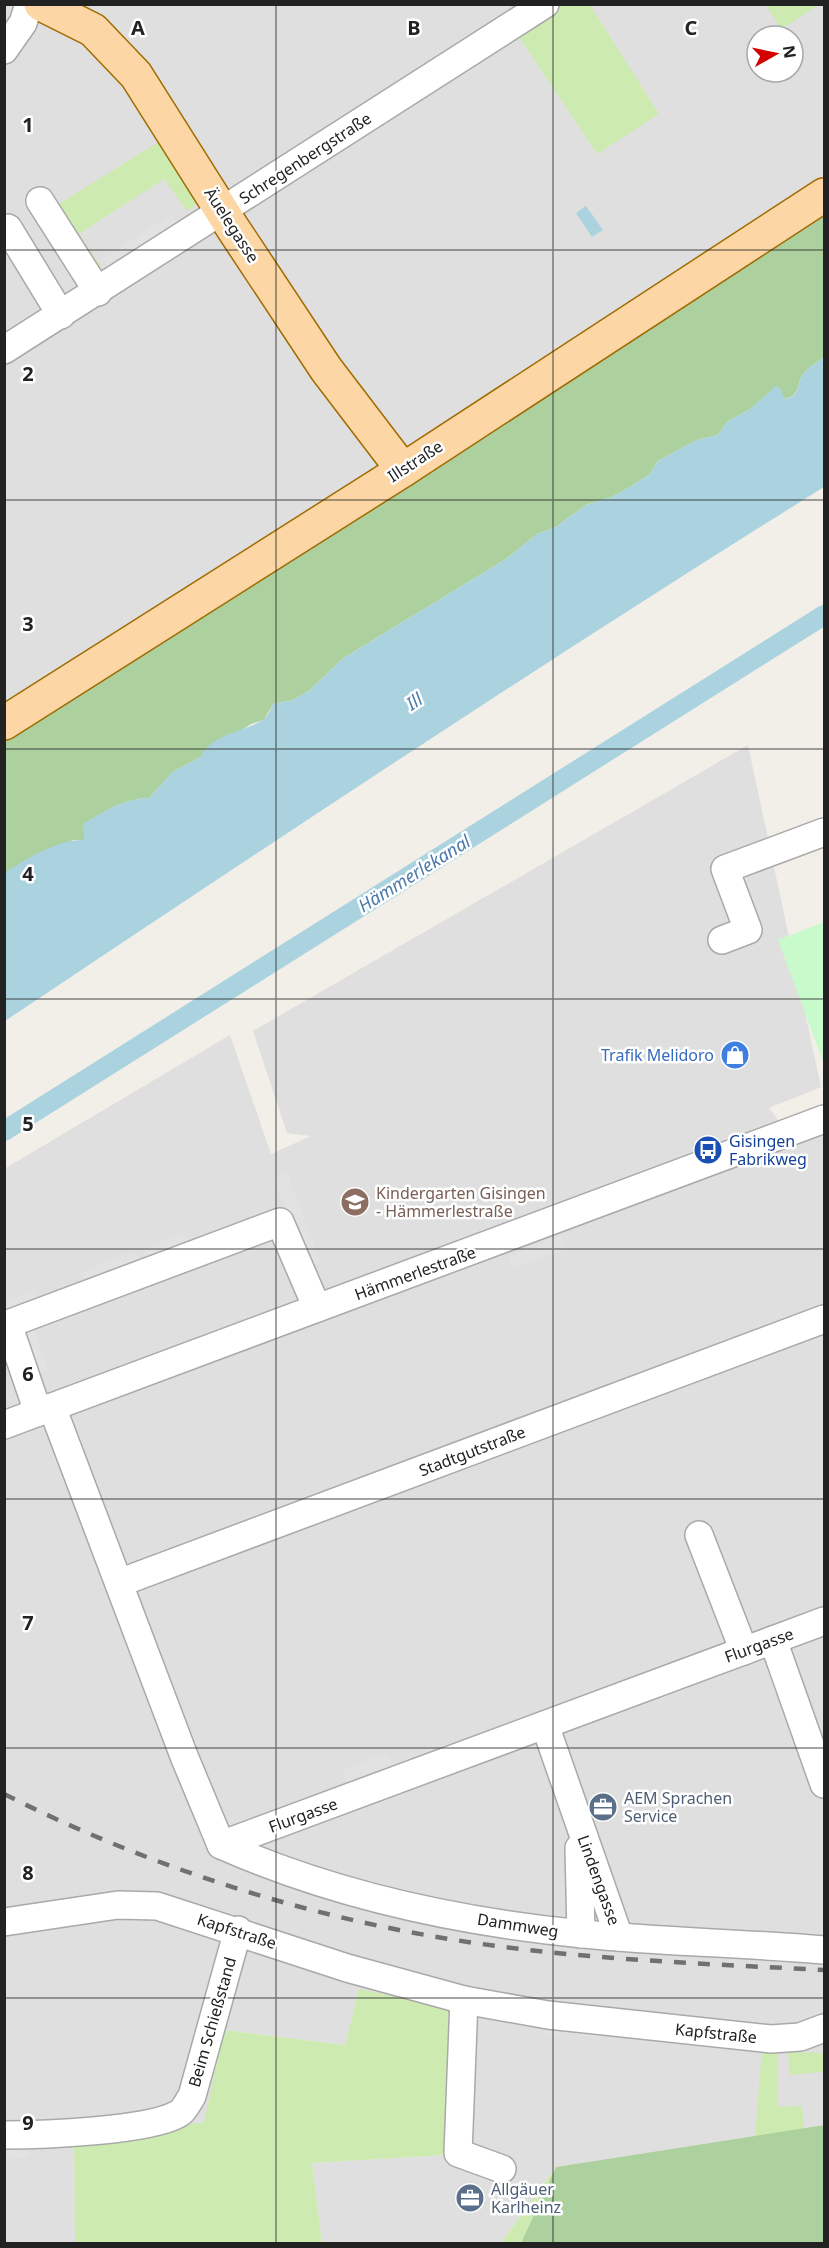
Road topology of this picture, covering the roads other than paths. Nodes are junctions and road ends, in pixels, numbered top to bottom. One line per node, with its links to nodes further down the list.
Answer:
1 (29, 4): 4 (street)
2 (41, 4): 7 (main road, Äuelegasse)
3 (545, 4): 7 (street, Schregenbergstraße)
4 (4, 50)
5 (825, 195): 12 (main road, Illstraße)
6 (40, 201): 9 (street)
7 (222, 211): 9 (street, Schregenbergstraße); 12 (main road, Äuelegasse)
8 (8, 228): 10 (street)
9 (98, 292): 10 (street, Schregenbergstraße)
10 (62, 315): 11 (street, Schregenbergstraße)
11 (4, 350)
12 (403, 470): 13 (main road, Illstraße)
13 (4, 723)
14 (825, 832): 15 (street)
15 (722, 940)
16 (825, 1119): 17 (street, Hämmerlestraße)
17 (317, 1308): 19 (street, Hämmerlestraße); 19 (street)
18 (825, 1319): 22 (street, Stadtgutstraße)
19 (45, 1410): 20 (street, Hämmerlestraße); 22 (street)
20 (4, 1425)
21 (699, 1535): 25 (street)
22 (119, 1583): 29 (street)
23 (825, 1621): 24 (street, Flurgasse)
24 (773, 1640): 25 (street, Flurgasse); 27 (street)
25 (744, 1651): 26 (street, Flurgasse)
26 (545, 1725): 28 (street, Lindengasse); 29 (street, Flurgasse)
27 (825, 1784)
28 (578, 1823): 32 (street, Lindengasse); 33 (street, Lindengasse)
29 (221, 1845): 32 (street, Dammweg)
30 (4, 1922): 31 (street, Kapfstraße)
31 (238, 1930): 35 (street, Kapfstraße); 37 (street, Beim Schießstand)
32 (581, 1934): 33 (street, Dammweg)
33 (619, 1937): 34 (street, Dammweg)
34 (825, 1950)
35 (464, 2000): 36 (street, Kapfstraße); 38 (street)
36 (825, 2028)
37 (4, 2135)
38 (502, 2169)

